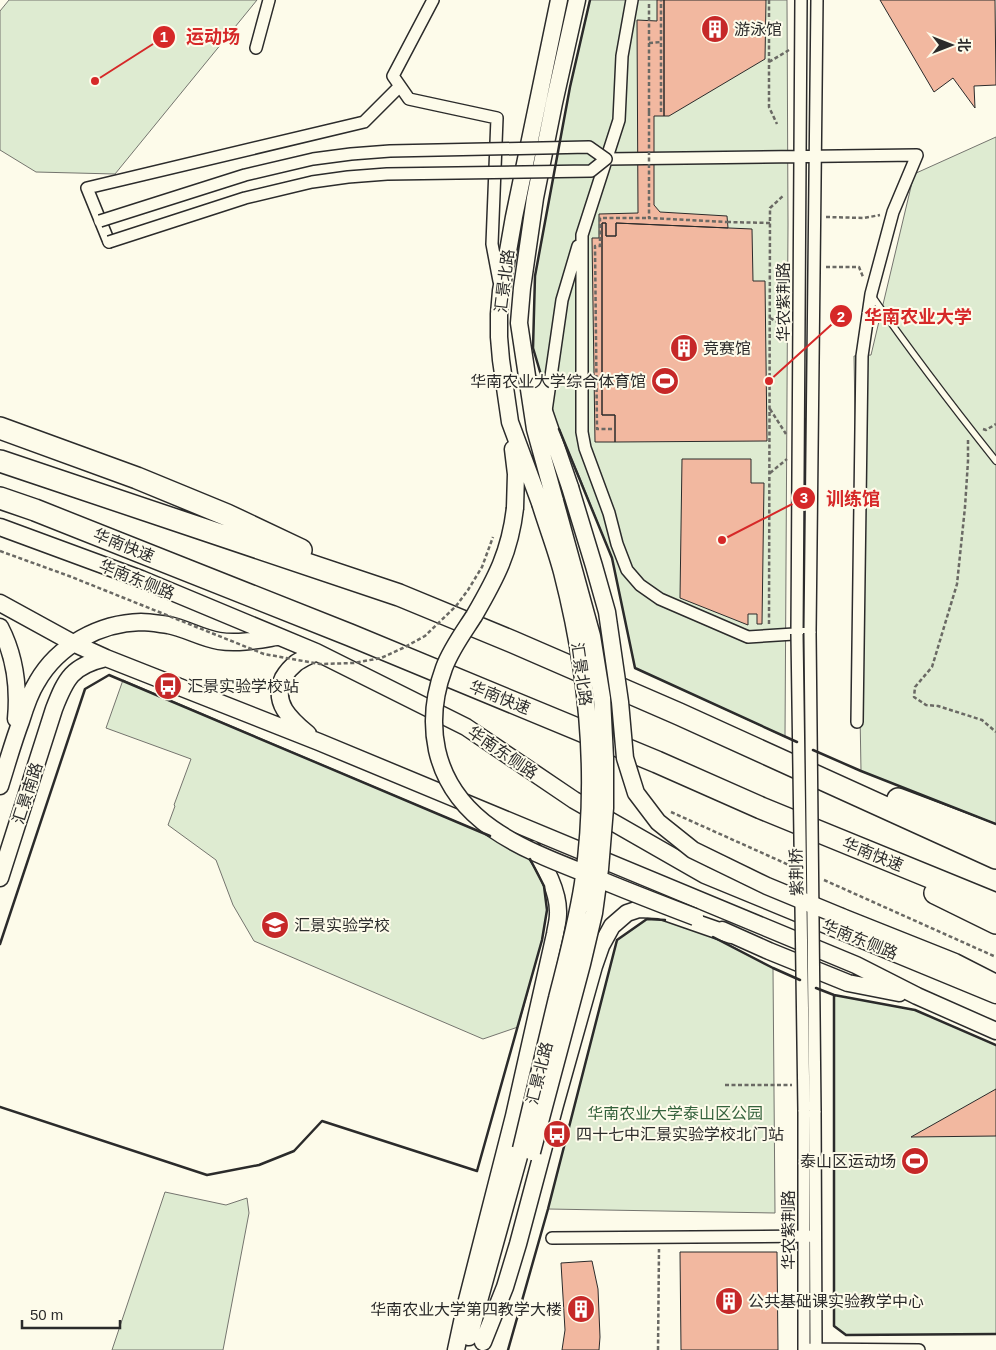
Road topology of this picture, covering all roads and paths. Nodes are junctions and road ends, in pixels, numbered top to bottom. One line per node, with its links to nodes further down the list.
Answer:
1 (269, 0): 13 (street)
2 (433, 0): 16 (street)
3 (559, 0): 30 (street, 汇景北路)
4 (576, 0): 34 (street, 汇景北路)
5 (632, 0): 21 (street)
6 (661, 0): 11 (path)
7 (769, 0): 15 (path)
8 (802, 0): 19 (street, 华农紫荆路)
9 (817, 0): 20 (street, 华农紫荆路)
10 (648, 4): 12 (path)
11 (661, 42): 12 (path); 17 (path)
12 (649, 43): 24 (path, bridge)
13 (256, 48)
14 (792, 48): 15 (path)
15 (769, 62): 18 (path)
16 (400, 86): 26 (street); 30 (street)
17 (661, 112)
18 (777, 124)
19 (800, 156): 20 (street); 21 (street); 56 (street, 华农紫荆路)
20 (815, 156): 31 (street); 55 (street, 华农紫荆路)
21 (606, 159): 26 (street, bridge); 26 (street, bridge); 28 (street)
22 (784, 195): 27 (path)
23 (824, 217): 25 (path)
24 (648, 218): 27 (path, bridge); 40 (path)
25 (864, 218)
26 (100, 221)
27 (770, 223): 32 (path)
28 (582, 235): 36 (street); 56 (street)
29 (824, 267): 31 (path)
30 (501, 291): 37 (street, 汇景北路)
31 (871, 294): 38 (lane); 62 (street)
32 (770, 318): 33 (path); 35 (path)
33 (791, 329)
34 (523, 350): 36 (street); 47 (street, 汇景北路)
35 (770, 407): 41 (path); 45 (path)
36 (546, 413): 79 (street, bridge)
37 (510, 422): 47 (street, 汇景北路); 77 (street, bridge)
38 (968, 426): 44 (lane); 63 (path)
39 (0, 428): 51 (highway)
40 (612, 429)
41 (790, 441)
42 (790, 457): 45 (path)
43 (0, 461): 51 (highway)
44 (996, 461)
45 (770, 474): 54 (path)
46 (0, 498): 68 (highway, 华南快速)
47 (548, 502): 86 (street, 汇景北路, bridge)
48 (0, 527): 57 (street, 华南东侧路)
49 (494, 534): 50 (path, bridge)
50 (0, 551)
51 (399, 595): 61 (highway)
52 (0, 603): 58 (street, 华南东侧路)
53 (0, 627): 64 (street)
54 (769, 629)
55 (810, 633): 56 (street); 85 (street, 紫荆桥, bridge)
56 (797, 634): 84 (street, 紫荆桥, bridge)
57 (278, 637): 58 (street); 59 (street, 华南东侧路)
58 (73, 643): 60 (street, 华南东侧路); 64 (street)
59 (316, 652): 65 (street); 81 (street, 华南东侧路)
60 (106, 658): 65 (street, 华南东侧路); 74 (street, 汇景南路)
61 (679, 714): 70 (highway); 71 (highway)
62 (857, 722)
63 (996, 732)
64 (14, 740): 66 (street, 汇景南路)
65 (319, 742): 67 (street, 华南东侧路)
66 (0, 786)
67 (476, 807): 80 (street, 华南东侧路); 91 (street)
68 (762, 808): 75 (highway, 华南快速); 76 (highway)
69 (671, 812): 72 (path)
70 (996, 836)
71 (996, 858)
72 (788, 864)
73 (816, 877): 78 (path)
74 (0, 878)
75 (996, 904)
76 (996, 923)
77 (731, 934): 80 (street); 90 (street)
78 (996, 957)
79 (996, 982)
80 (917, 996): 82 (street, 华南东侧路)
81 (996, 996)
82 (996, 1031)
83 (725, 1085): 84 (path)
84 (804, 1085): 85 (street, 紫荆桥, bridge)
85 (809, 1111): 87 (street, 华农紫荆路)
86 (526, 1150): 90 (street, 汇景北路); 92 (street, 汇景北路)
87 (810, 1236): 88 (street); 94 (street, 华农紫荆路); 95 (street, 华农紫荆路)
88 (659, 1237): 89 (street); 93 (path)
89 (552, 1238)
90 (482, 1346)
91 (456, 1350)
92 (465, 1350)
93 (658, 1350)
94 (804, 1350): 95 (street)
95 (816, 1350): 96 (street)
96 (919, 1350)

